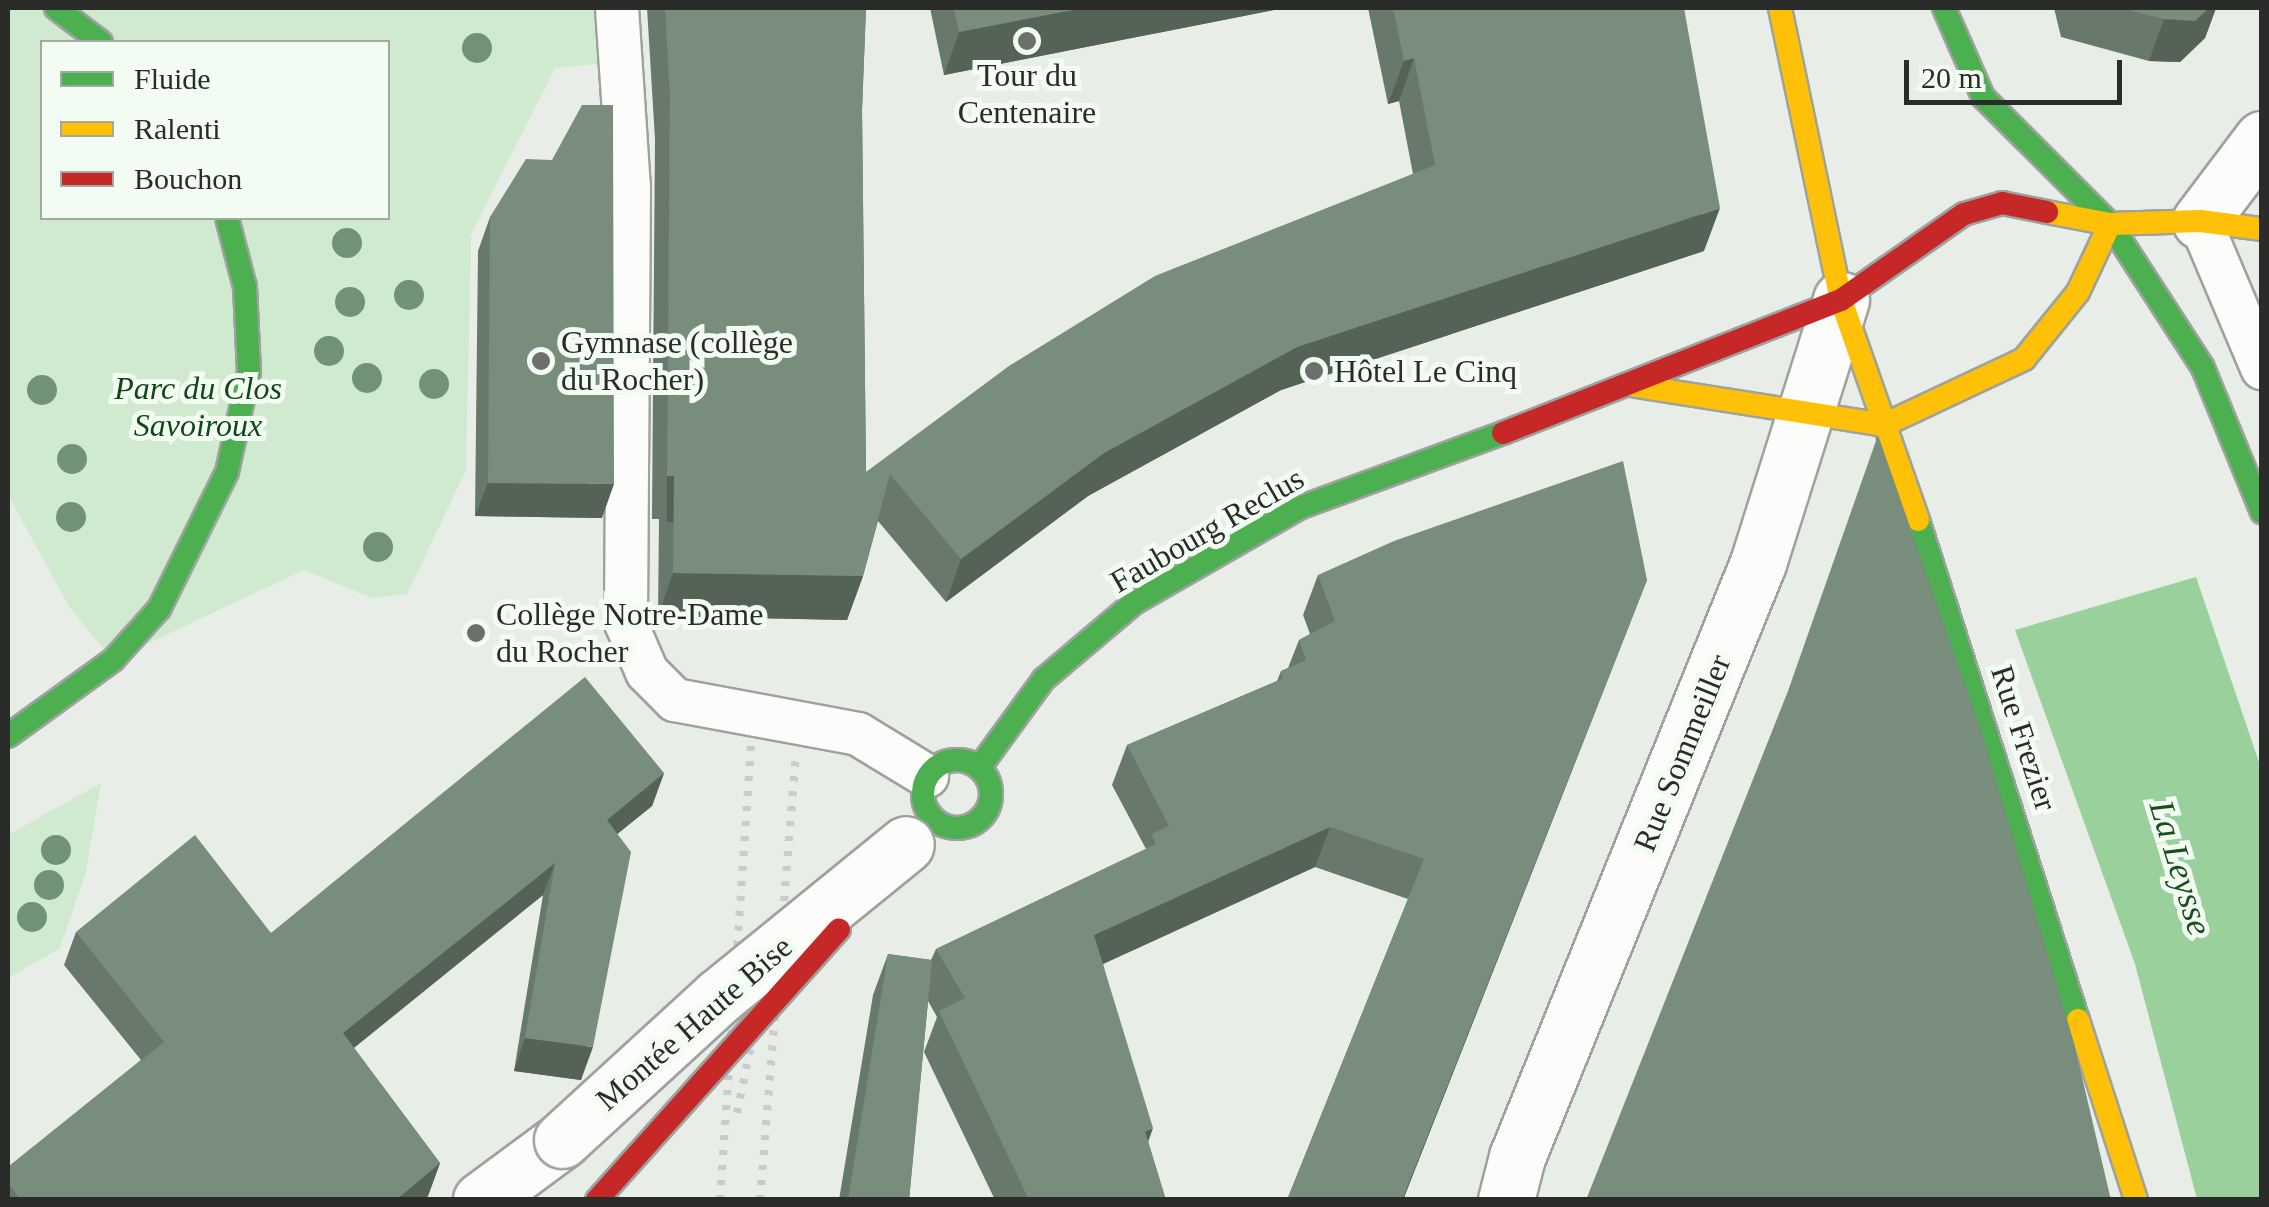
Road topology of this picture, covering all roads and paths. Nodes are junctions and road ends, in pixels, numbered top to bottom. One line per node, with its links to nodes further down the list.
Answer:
1 (56, 8): 5 (main road)
2 (617, 8): 19 (lane)
3 (1780, 8): 11 (main road, Rue Frezier)
4 (1944, 8): 9 (main road)
5 (98, 40)
6 (2262, 139): 8 (street)
7 (228, 220): 17 (main road)
8 (2200, 221): 9 (main road, Faubourg Reclus); 10 (main road, Faubourg Reclus); 12 (lane)
9 (2110, 224): 11 (main road, Faubourg Reclus); 15 (main road); 16 (main road)
10 (2262, 228)
11 (1841, 300): 13 (main road, Faubourg Reclus); 14 (street, Rue Sommeiller); 15 (main road, Rue Frezier)
12 (2262, 368)
13 (1634, 386): 14 (main road, Faubourg Reclus); 18 (main road, Faubourg Reclus)
14 (1806, 412): 15 (main road, Faubourg Reclus); 23 (street, Rue Sommeiller)
15 (1884, 424): 24 (main road, Rue Frezier)
16 (2262, 512)
17 (8, 736)
18 (979, 768): 19 (main road); 20 (main road)
19 (928, 776): 20 (main road)
20 (920, 832): 21 (street, Montée Haute Bise, bridge); 22 (main road, bridge)
21 (481, 1200)
22 (597, 1200)
23 (1506, 1200)
24 (2136, 1200)

